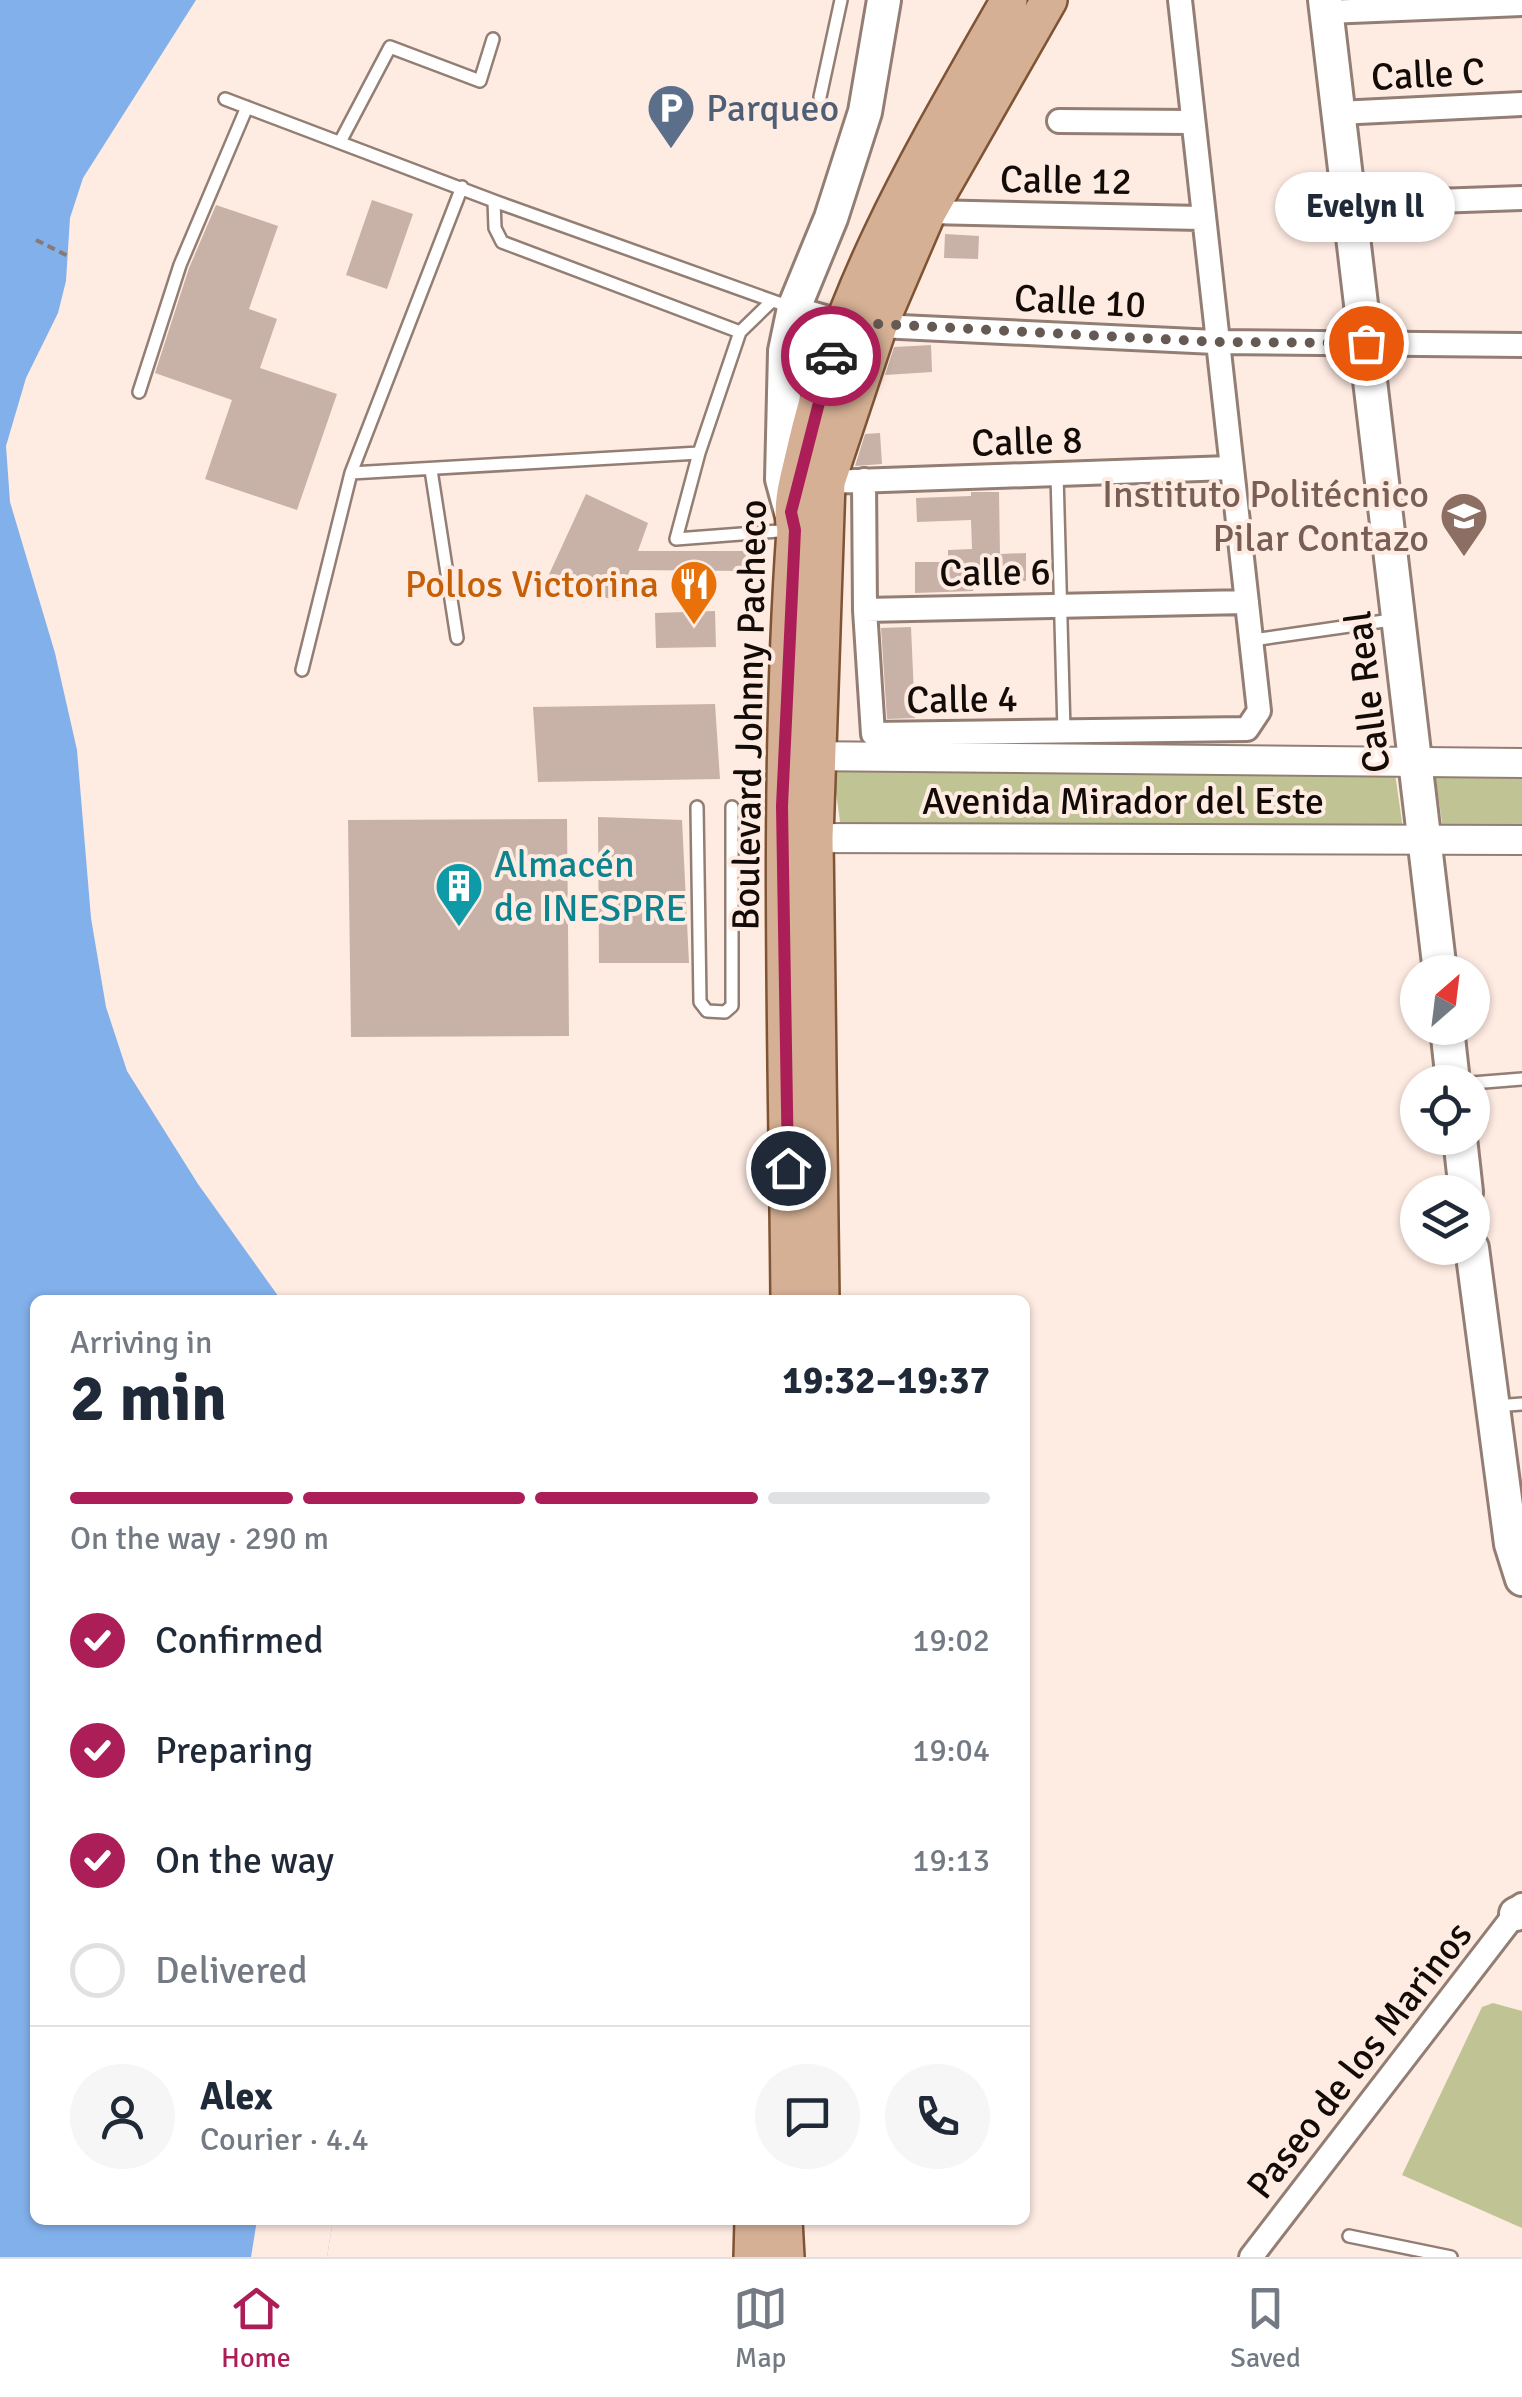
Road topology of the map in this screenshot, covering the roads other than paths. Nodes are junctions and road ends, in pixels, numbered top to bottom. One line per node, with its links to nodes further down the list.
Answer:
1 (840, 0): 10 (lane)
2 (884, 0): 23 (main road)
3 (903, 0): 23 (main road)
4 (1010, 0): 26 (main road, Boulevard Johnny Pacheco)
5 (1050, 0): 22 (main road, Boulevard Johnny Pacheco)
6 (1180, 0): 16 (street)
7 (1522, 4): 8 (street)
8 (1326, 6): 14 (main road, Calle Real)
9 (493, 39): 17 (lane)
10 (820, 97)
11 (225, 99): 13 (lane)
12 (1522, 104): 14 (street, Calle C)
13 (247, 107): 17 (lane); 32 (lane)
14 (1338, 114): 21 (main road, Calle Real)
15 (1059, 121): 16 (street)
16 (1192, 122): 24 (street)
17 (340, 142): 18 (lane)
18 (462, 188): 20 (lane); 36 (lane)
19 (1522, 198): 21 (street)
20 (494, 201): 25 (lane); 28 (lane)
21 (1347, 204): 30 (main road, Calle Real)
22 (928, 212): 24 (street, Calle 12); 27 (main road, Boulevard Johnny Pacheco)
23 (831, 218): 25 (main road)
24 (1201, 218): 29 (street)
25 (783, 304): 26 (street, Calle 10); 28 (lane); 40 (main road)
26 (842, 322): 27 (street, Calle 10); 40 (main road, Boulevard Johnny Pacheco)
27 (879, 326): 29 (street, Calle 10); 39 (main road, Boulevard Johnny Pacheco)
28 (740, 332): 33 (lane)
29 (1215, 342): 30 (street, Calle 10); 34 (street)
30 (1366, 343): 31 (street, Calle 10); 44 (main road, Calle Real)
31 (1522, 346)
32 (139, 392)
33 (699, 453): 35 (lane); 40 (lane)
34 (1229, 468): 37 (street, Calle 8); 41 (street)
35 (432, 470): 36 (lane); 45 (lane)
36 (351, 473): 47 (lane)
37 (1056, 476): 38 (street, Calle 8); 42 (lane)
38 (864, 480): 39 (street, Calle 8); 43 (street, Calle 4)
39 (826, 482): 49 (main road, Boulevard Johnny Pacheco)
40 (793, 521): 49 (main road, Boulevard Johnny Pacheco)
41 (1247, 602): 42 (street, Calle 6); 46 (street)
42 (1062, 606): 43 (street, Calle 6); 48 (lane)
43 (866, 610): 48 (street, Calle 4)
44 (1399, 619): 46 (lane); 50 (main road, Calle Real)
45 (456, 638)
46 (1253, 640): 48 (street, Calle 4)
47 (302, 670)
48 (1064, 732)
49 (801, 756): 50 (street, Avenida Mirador del Este); 54 (main road, Boulevard Johnny Pacheco)
50 (1416, 762): 51 (street, Avenida Mirador del Este); 55 (main road, Calle Real)
51 (1522, 763)
52 (732, 806): 53 (lane)
53 (698, 807)
54 (799, 838): 55 (street, Avenida Mirador del Este); 61 (main road, Boulevard Johnny Pacheco); 62 (main road, Boulevard Johnny Pacheco)
55 (1424, 840): 56 (street, Avenida Mirador del Este); 57 (main road, Calle Real)
56 (1522, 840)
57 (1438, 955)
58 (1522, 1079): 59 (lane)
59 (1490, 1082)
60 (1476, 1265): 63 (main road)
61 (788, 1295)
62 (821, 1295)
63 (1506, 1405): 64 (main road)
64 (1522, 1580)
65 (1520, 1910): 71 (street, Paseo de los Marinos)
66 (752, 2225): 69 (main road)
67 (784, 2225): 70 (main road)
68 (1350, 2236): 72 (lane)
69 (752, 2257)
70 (786, 2257)
71 (1251, 2257)
72 (1451, 2257)

